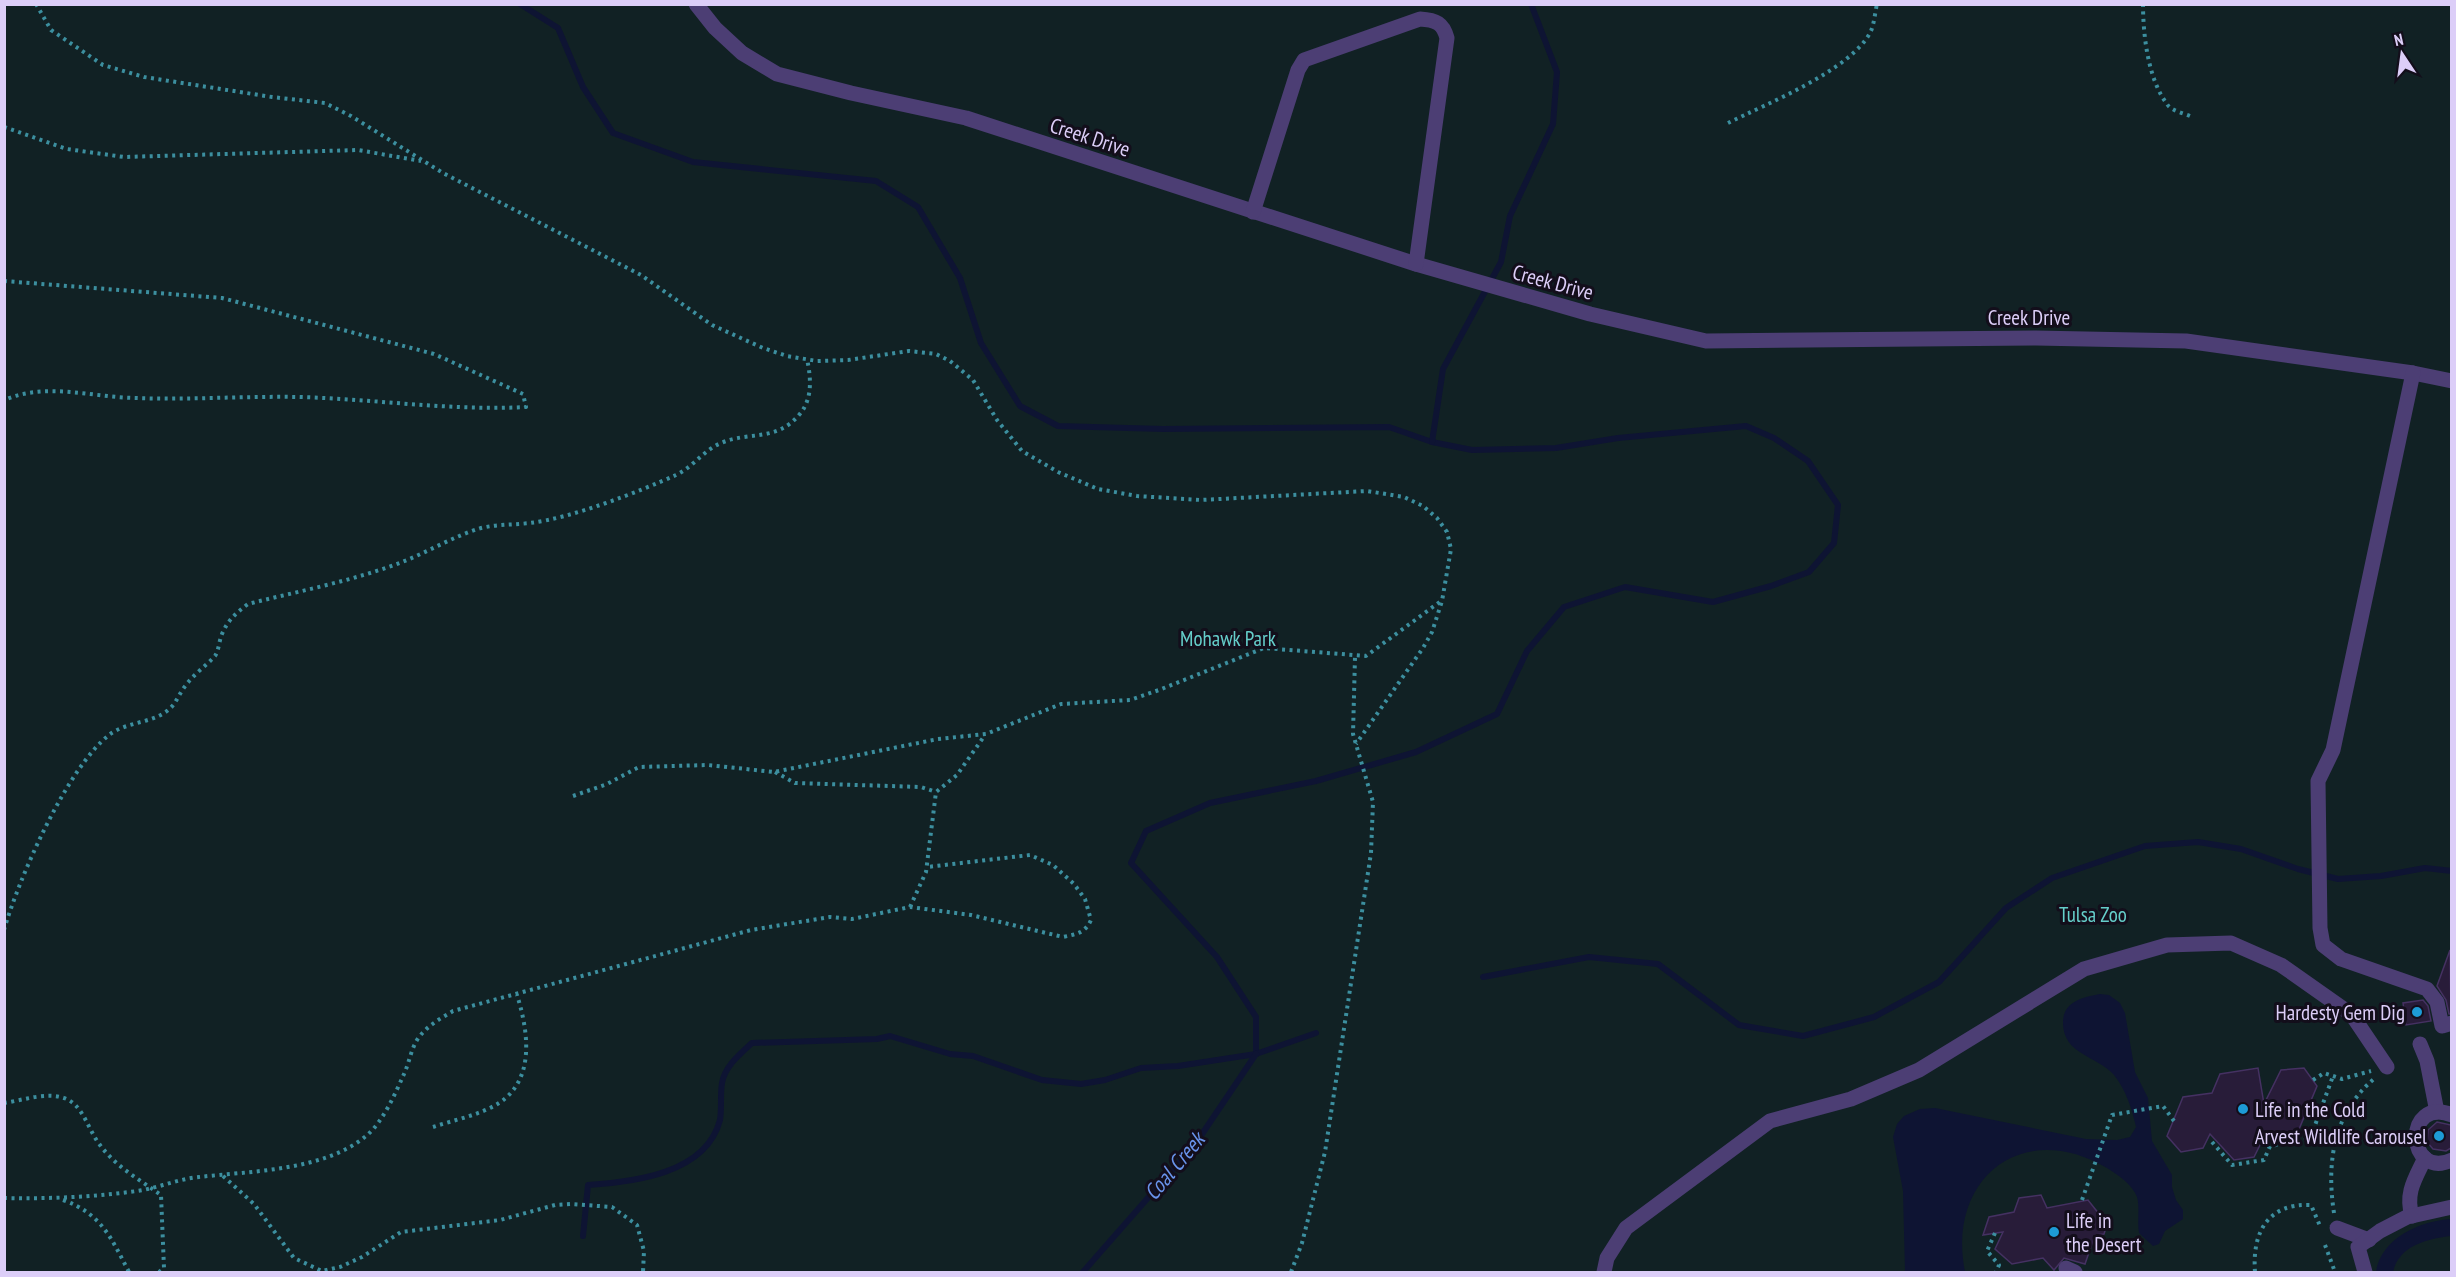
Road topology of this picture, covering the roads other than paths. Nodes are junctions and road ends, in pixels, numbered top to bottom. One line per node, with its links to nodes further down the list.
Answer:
1 (696, 4): 2 (street, Creek Drive)
2 (1253, 212): 3 (street, Creek Drive); 3 (street)
3 (1416, 264): 4 (street, Creek Drive)
4 (2413, 373): 5 (street, Creek Drive); 6 (street)
5 (2451, 381)
6 (2451, 1023)
7 (2420, 1044): 9 (street)
8 (2387, 1067): 18 (street)
9 (2444, 1114): 10 (street)
10 (2425, 1158): 11 (street); 13 (street)
11 (2451, 1160)
12 (2451, 1207): 13 (street)
13 (2412, 1216): 15 (street)
14 (2337, 1228): 15 (street)
15 (2368, 1240): 16 (street)
16 (2361, 1256): 17 (street); 19 (street)
17 (2342, 1270)
18 (1604, 1272)
19 (2365, 1272)

